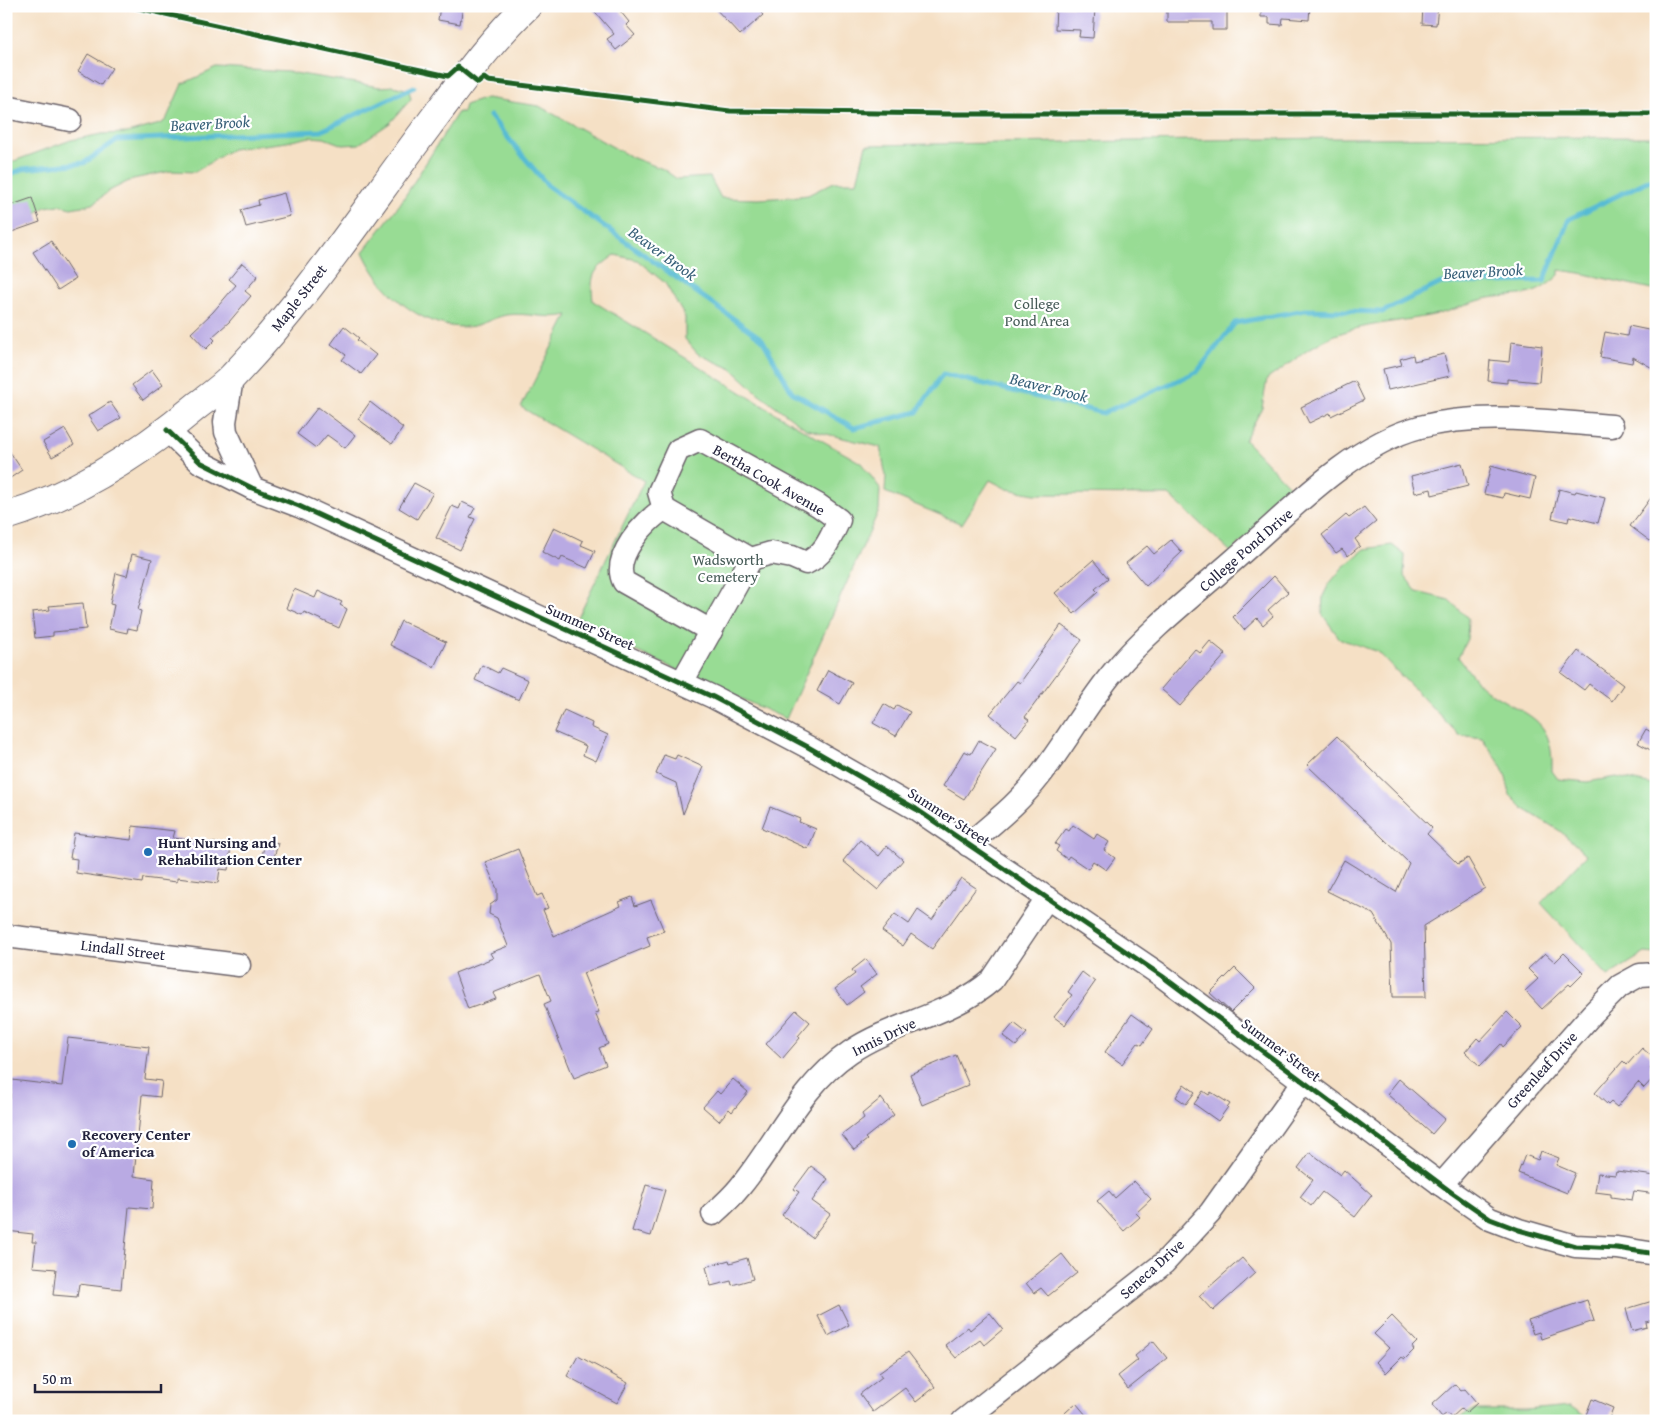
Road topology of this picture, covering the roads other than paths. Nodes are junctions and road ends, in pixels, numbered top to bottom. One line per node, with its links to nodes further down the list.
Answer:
1 (525, 7): 4 (main road, Maple Street)
2 (6, 107): 3 (street)
3 (70, 120)
4 (232, 378): 6 (main road, Maple Street); 7 (street)
5 (1612, 426): 13 (street, College Pond Drive)
6 (167, 430): 7 (street, Summer Street); 9 (main road, Maple Street)
7 (252, 488): 12 (street, Summer Street)
8 (664, 509): 10 (street); 10 (street, Bertha Cook Avenue); 11 (street)
9 (6, 516)
10 (751, 559): 11 (street)
11 (711, 631): 12 (street)
12 (682, 682): 13 (street, Summer Street)
13 (968, 845): 14 (street, Summer Street)
14 (1047, 898): 18 (street, Summer Street); 20 (street, Innis Drive)
15 (6, 936): 16 (street, Lindall Street)
16 (239, 965)
17 (1656, 974): 19 (street, Greenleaf Drive)
18 (1303, 1082): 19 (street, Summer Street); 22 (street, Seneca Drive)
19 (1441, 1184): 21 (street, Summer Street)
20 (713, 1214)
21 (1656, 1254)
22 (963, 1421)

